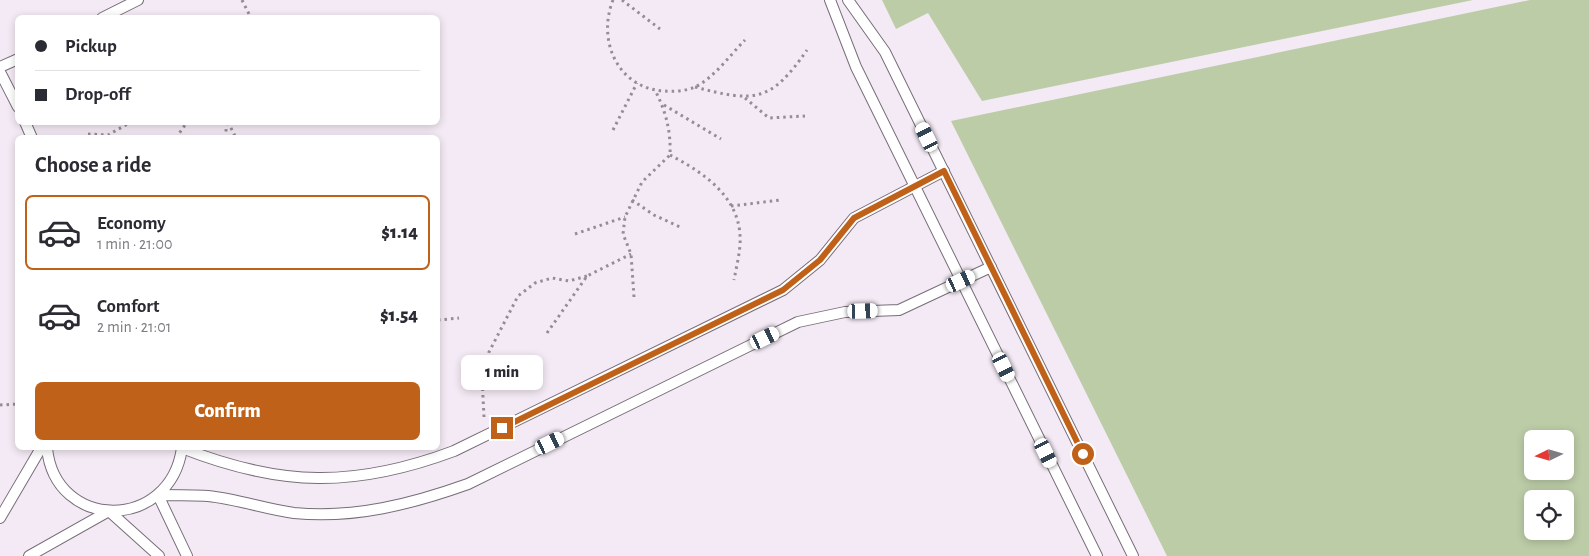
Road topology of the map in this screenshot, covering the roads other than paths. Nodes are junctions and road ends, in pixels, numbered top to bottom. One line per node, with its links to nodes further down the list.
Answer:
1 (138, 0): 4 (lane)
2 (830, 0): 10 (lane)
3 (848, 0): 9 (lane)
4 (108, 15)
5 (15, 60): 6 (lane)
6 (0, 68)
7 (0, 72): 8 (lane)
8 (15, 101)
9 (944, 171): 10 (lane); 11 (lane)
10 (915, 186): 12 (lane); 16 (lane)
11 (991, 267): 12 (lane); 24 (lane)
12 (961, 281): 17 (lane); 23 (lane)
13 (40, 450): 19 (lane)
14 (47, 450): 18 (lane)
15 (181, 450): 17 (lane)
16 (187, 450)
17 (158, 495): 18 (lane); 22 (lane)
18 (109, 511): 20 (lane); 21 (lane)
19 (0, 518)
20 (29, 556)
21 (159, 556)
22 (187, 556)
23 (1097, 556)
24 (1133, 556)

